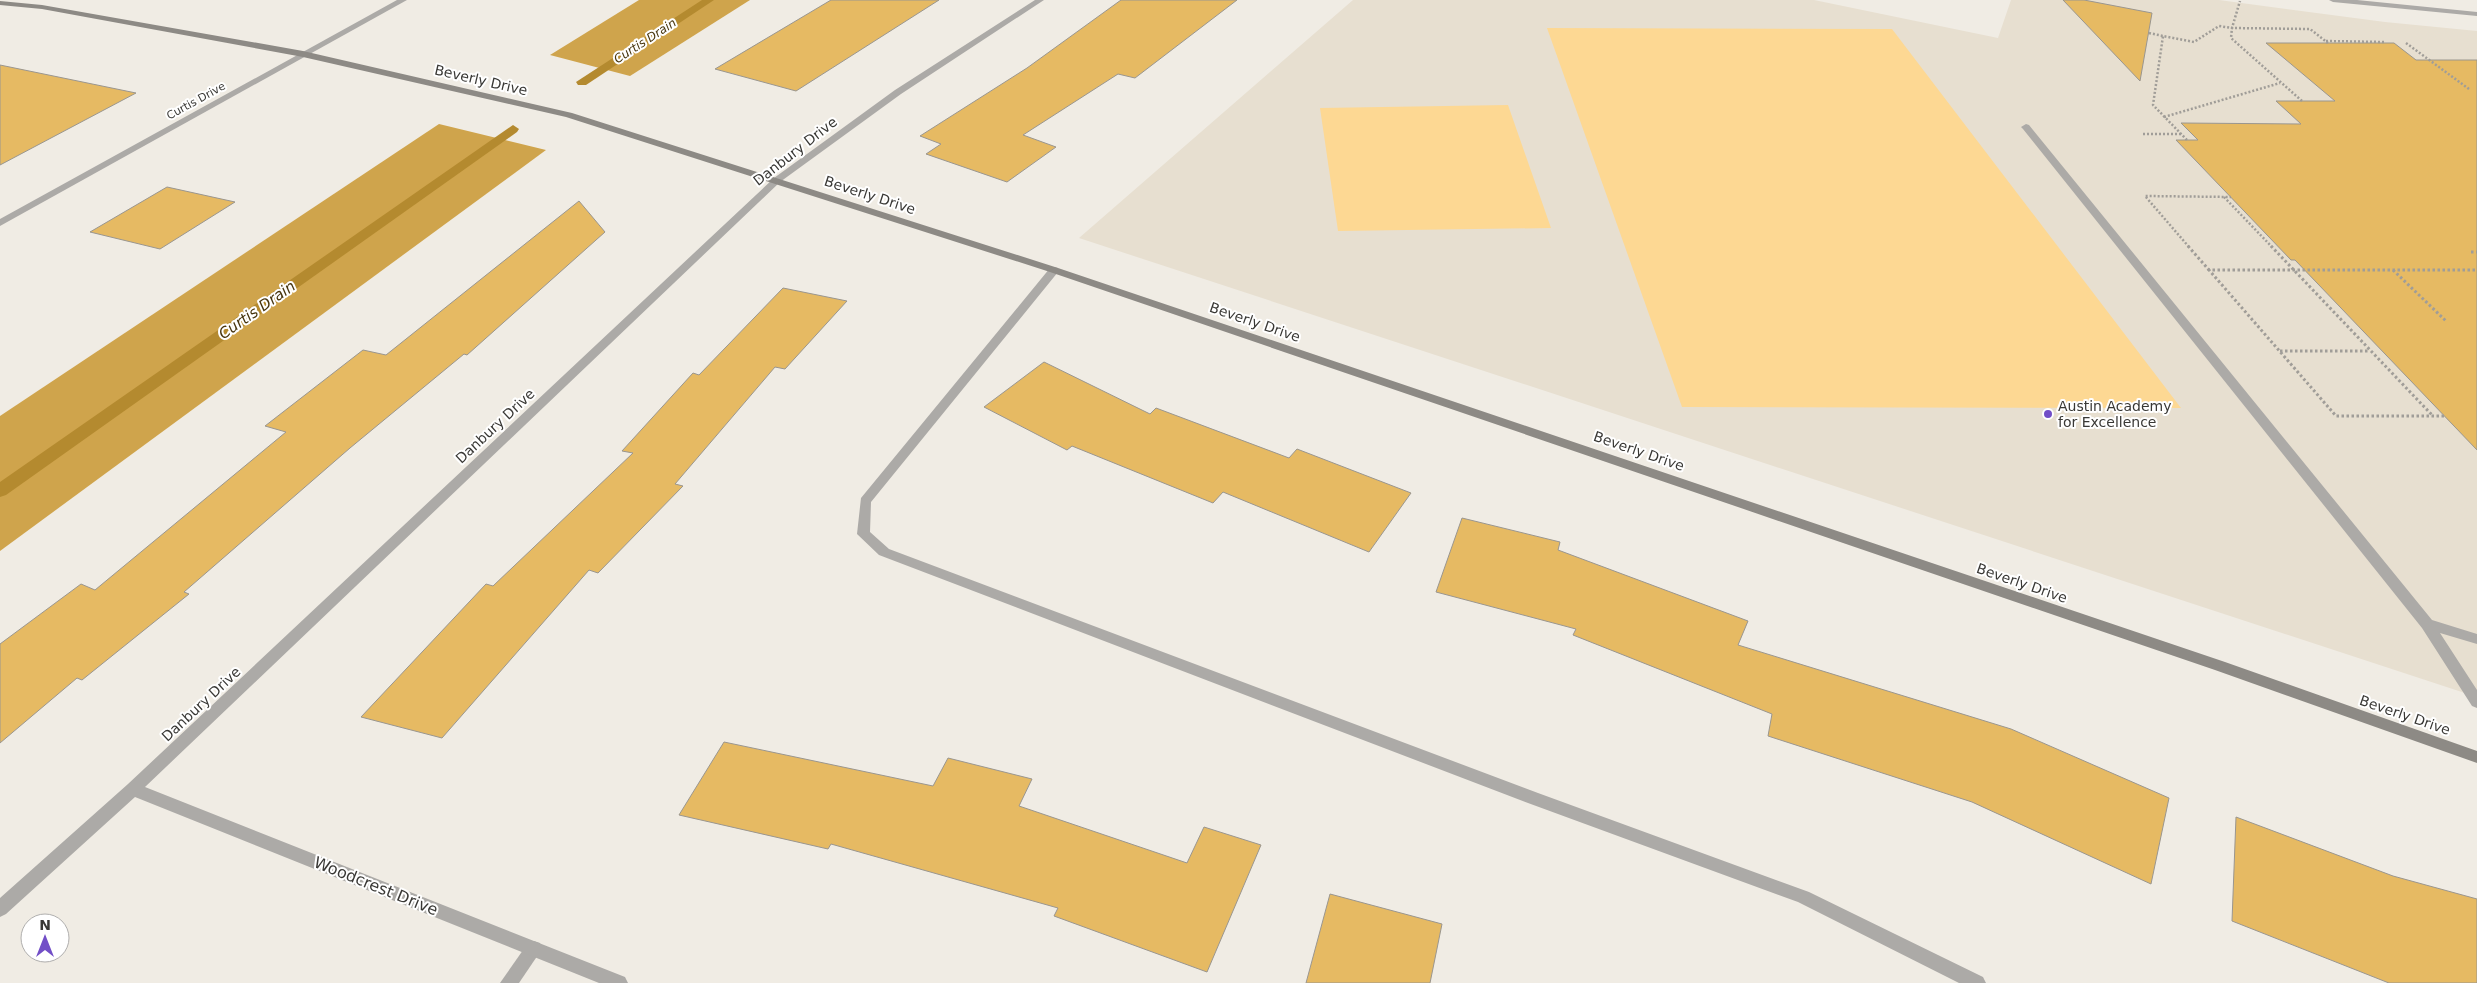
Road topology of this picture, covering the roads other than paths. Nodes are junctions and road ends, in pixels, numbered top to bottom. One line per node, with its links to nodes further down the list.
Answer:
1 (403, 0): 6 (street, Curtis Drive)
2 (1040, 0): 8 (street, Danbury Drive)
3 (2333, 0): 5 (street)
4 (0, 3): 6 (street, Beverly Drive)
5 (2477, 14)
6 (303, 54): 8 (street, Beverly Drive); 9 (street, Curtis Drive)
7 (2026, 127): 11 (street)
8 (777, 180): 10 (street, Beverly Drive); 15 (street, Danbury Drive)
9 (0, 223)
10 (1054, 270): 14 (street, Beverly Drive); 20 (street)
11 (2427, 624): 12 (street); 13 (street)
12 (2477, 639)
13 (2477, 702)
14 (2477, 757)
15 (133, 788): 16 (street, Danbury Drive); 17 (street, Woodcrest Drive)
16 (0, 909)
17 (534, 949): 18 (street); 19 (street, Woodcrest Drive)
18 (509, 983)
19 (619, 983)
20 (1977, 983)

